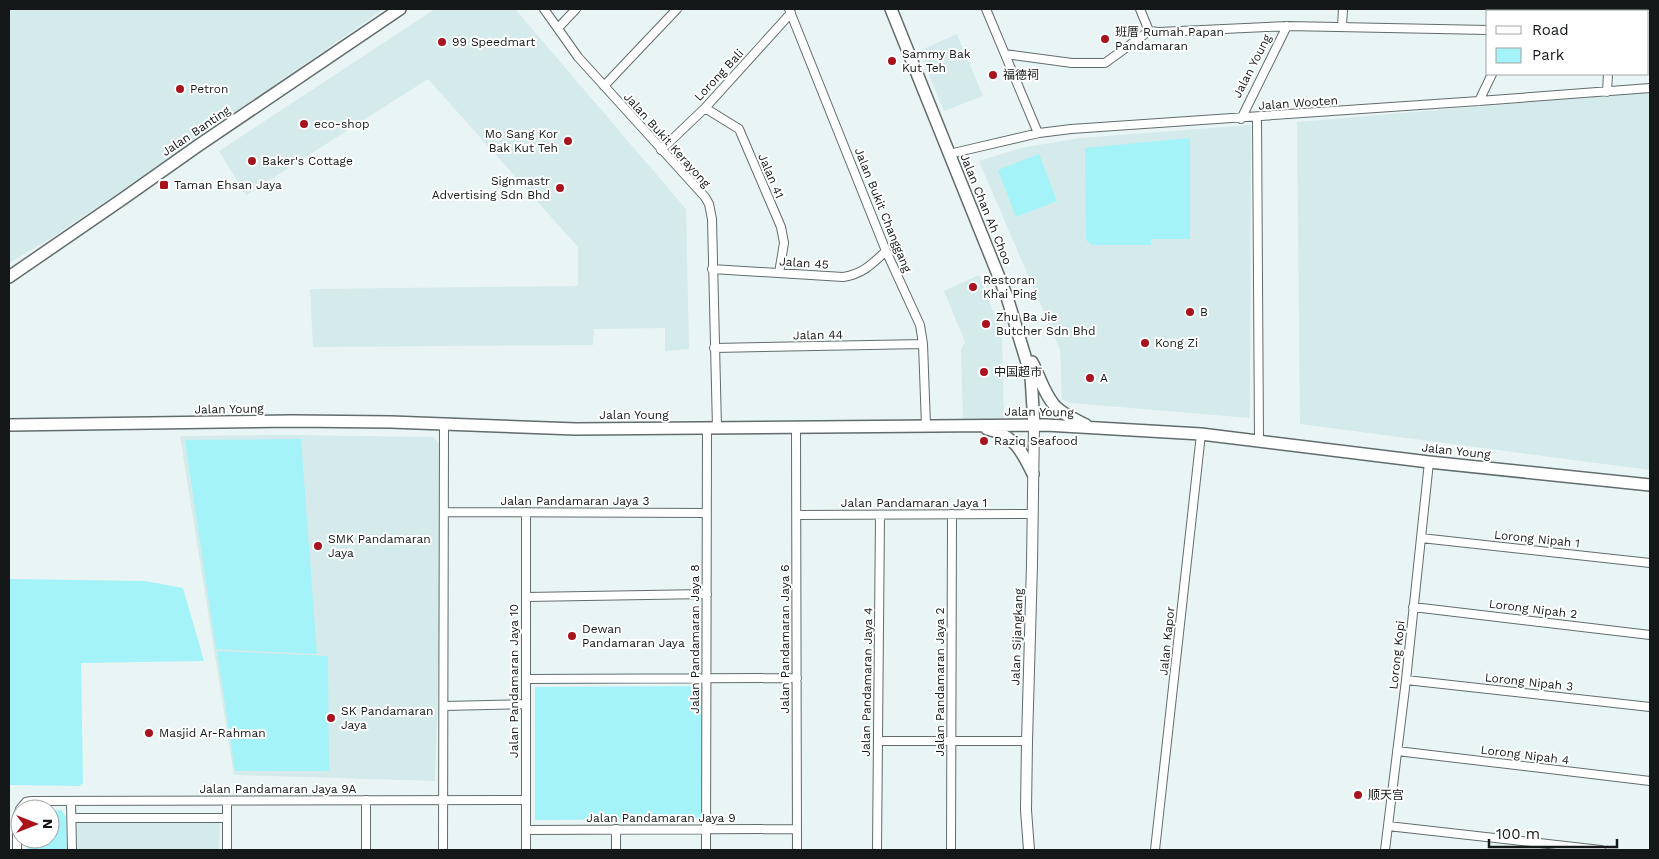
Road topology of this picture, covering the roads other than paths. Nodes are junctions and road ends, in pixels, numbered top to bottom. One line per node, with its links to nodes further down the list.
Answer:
1 (400, 9): 31 (main road, Jalan Banting)
2 (544, 9): 12 (street, Jalan Bukit Kerayong)
3 (576, 9): 12 (street)
4 (677, 9): 18 (street)
5 (891, 9): 27 (main road, Jalan Chan Ah Choo)
6 (986, 9): 15 (street)
7 (1140, 9): 14 (street)
8 (1343, 9): 11 (street)
9 (790, 11): 22 (street, Lorong Bali); 28 (street, Jalan Bukit Changgang)
10 (1288, 26): 11 (street); 14 (street); 24 (street, Jalan Young)
11 (1342, 26): 13 (street)
12 (558, 28): 18 (street, Jalan Bukit Kerayong)
13 (1486, 30)
14 (1149, 31): 15 (street)
15 (1005, 54): 25 (street)
16 (1492, 75): 21 (street)
17 (1608, 75): 20 (street)
18 (604, 86): 26 (street, Jalan Bukit Kerayong)
19 (1650, 88): 20 (street, Jalan Wooten)
20 (1607, 92): 21 (street, Jalan Wooten)
21 (1479, 102): 23 (street, Jalan Wooten)
22 (705, 108): 26 (street, Lorong Bali); 30 (street, Jalan 41)
23 (1257, 117): 24 (street, Jalan Wooten); 44 (street)
24 (1241, 119): 25 (street, Jalan Wooten)
25 (1038, 133): 27 (street, Jalan Wooten)
26 (661, 150): 29 (street, Jalan Bukit Kerayong)
27 (949, 154): 32 (main road, Jalan Chan Ah Choo)
28 (886, 251): 30 (street, Jalan 45); 33 (street, Jalan Bukit Changgang)
29 (712, 269): 30 (street, Jalan 45); 34 (street, Jalan Bukit Kerayong)
30 (779, 273)
31 (9, 276)
32 (1018, 331): 37 (main road, Jalan Chan Ah Choo); 41 (main road)
33 (923, 344): 34 (street, Jalan 44); 38 (street, Jalan Bukit Changgang)
34 (714, 348): 42 (street, Jalan Bukit Kerayong)
35 (9, 425): 36 (main road, Jalan Young)
36 (444, 425): 42 (main road, Jalan Young); 48 (street)
37 (1034, 425): 39 (main road, Jalan Young); 41 (main road, Jalan Young); 46 (street, Jalan Sijangkang)
38 (926, 426): 39 (main road, Jalan Young); 40 (main road, Jalan Young)
39 (975, 426): 46 (main road)
40 (796, 427): 42 (main road, Jalan Young); 53 (street, Jalan Pandamaran Jaya 6)
41 (1090, 427): 43 (main road, Jalan Young)
42 (712, 428): 50 (street, Jalan Pandamaran Jaya 8)
43 (1201, 434): 44 (main road, Jalan Young); 97 (street, Jalan Kapor)
44 (1259, 441): 45 (main road, Jalan Young)
45 (1429, 462): 47 (main road, Jalan Young); 55 (street, Lorong Kopi)
46 (1033, 474): 52 (street, Jalan Sijangkang)
47 (1650, 485)
48 (444, 512): 49 (street, Jalan Pandamaran Jaya 3); 66 (street)
49 (526, 512): 50 (street, Jalan Pandamaran Jaya 3); 58 (street, Jalan Pandamaran Jaya 10)
50 (707, 513): 57 (street, Jalan Pandamaran Jaya 8)
51 (952, 514): 52 (street, Jalan Pandamaran Jaya 1); 54 (street, Jalan Pandamaran Jaya 1); 69 (street, Jalan Pandamaran Jaya 2)
52 (1032, 514): 70 (street, Jalan Sijangkang)
53 (797, 515): 54 (street, Jalan Pandamaran Jaya 1); 62 (street, Jalan Pandamaran Jaya 6)
54 (880, 515): 68 (street, Jalan Pandamaran Jaya 4)
55 (1421, 538): 56 (street, Lorong Nipah 1); 59 (street, Lorong Kopi)
56 (1650, 563)
57 (706, 594): 58 (street); 61 (street, Jalan Pandamaran Jaya 8)
58 (526, 597): 63 (street, Jalan Pandamaran Jaya 10)
59 (1413, 606): 60 (street, Lorong Nipah 2); 64 (street, Lorong Kopi)
60 (1650, 635)
61 (706, 678): 62 (street); 63 (street); 82 (street, Jalan Pandamaran Jaya 8)
62 (797, 678): 83 (street, Jalan Pandamaran Jaya 6)
63 (526, 679): 65 (street, Jalan Pandamaran Jaya 10)
64 (1406, 680): 67 (street, Lorong Nipah 3); 71 (street, Lorong Kopi)
65 (526, 704): 66 (street); 75 (street, Jalan Pandamaran Jaya 10)
66 (444, 706): 74 (street)
67 (1650, 707)
68 (878, 741): 69 (street); 94 (street, Jalan Pandamaran Jaya 4)
69 (951, 741): 70 (street); 95 (street, Jalan Pandamaran Jaya 2)
70 (1027, 741): 96 (street, Jalan Sijangkang)
71 (1397, 751): 72 (street, Lorong Nipah 4); 81 (street, Lorong Kopi)
72 (1650, 781)
73 (366, 800): 74 (street, Jalan Pandamaran Jaya 9A); 78 (street, Jalan Pandamaran Jaya 9A); 88 (street)
74 (444, 800): 75 (street, Jalan Pandamaran Jaya 9A); 89 (street)
75 (526, 800): 84 (street, Jalan Pandamaran Jaya 10)
76 (60, 801): 77 (street, Jalan Pandamaran Jaya 9A)
77 (72, 801): 78 (street, Jalan Pandamaran Jaya 9A); 79 (street)
78 (227, 801): 80 (street)
79 (72, 818): 80 (street); 86 (street)
80 (227, 818): 87 (street)
81 (1388, 826): 98 (street, Lorong Kopi); 99 (street)
82 (706, 829): 83 (street, Jalan Pandamaran Jaya 9); 85 (street, Jalan Pandamaran Jaya 9); 92 (street, Jalan Pandamaran Jaya 8)
83 (797, 829): 93 (street, Jalan Pandamaran Jaya 6)
84 (526, 830): 85 (street, Jalan Pandamaran Jaya 9); 90 (street, Jalan Pandamaran Jaya 10)
85 (616, 830): 91 (street)
86 (72, 850)
87 (227, 850)
88 (366, 850)
89 (443, 850)
90 (526, 850)
91 (616, 850)
92 (706, 850)
93 (797, 850)
94 (877, 850)
95 (951, 850)
96 (1028, 850)
97 (1155, 850)
98 (1385, 850)
99 (1601, 850)

